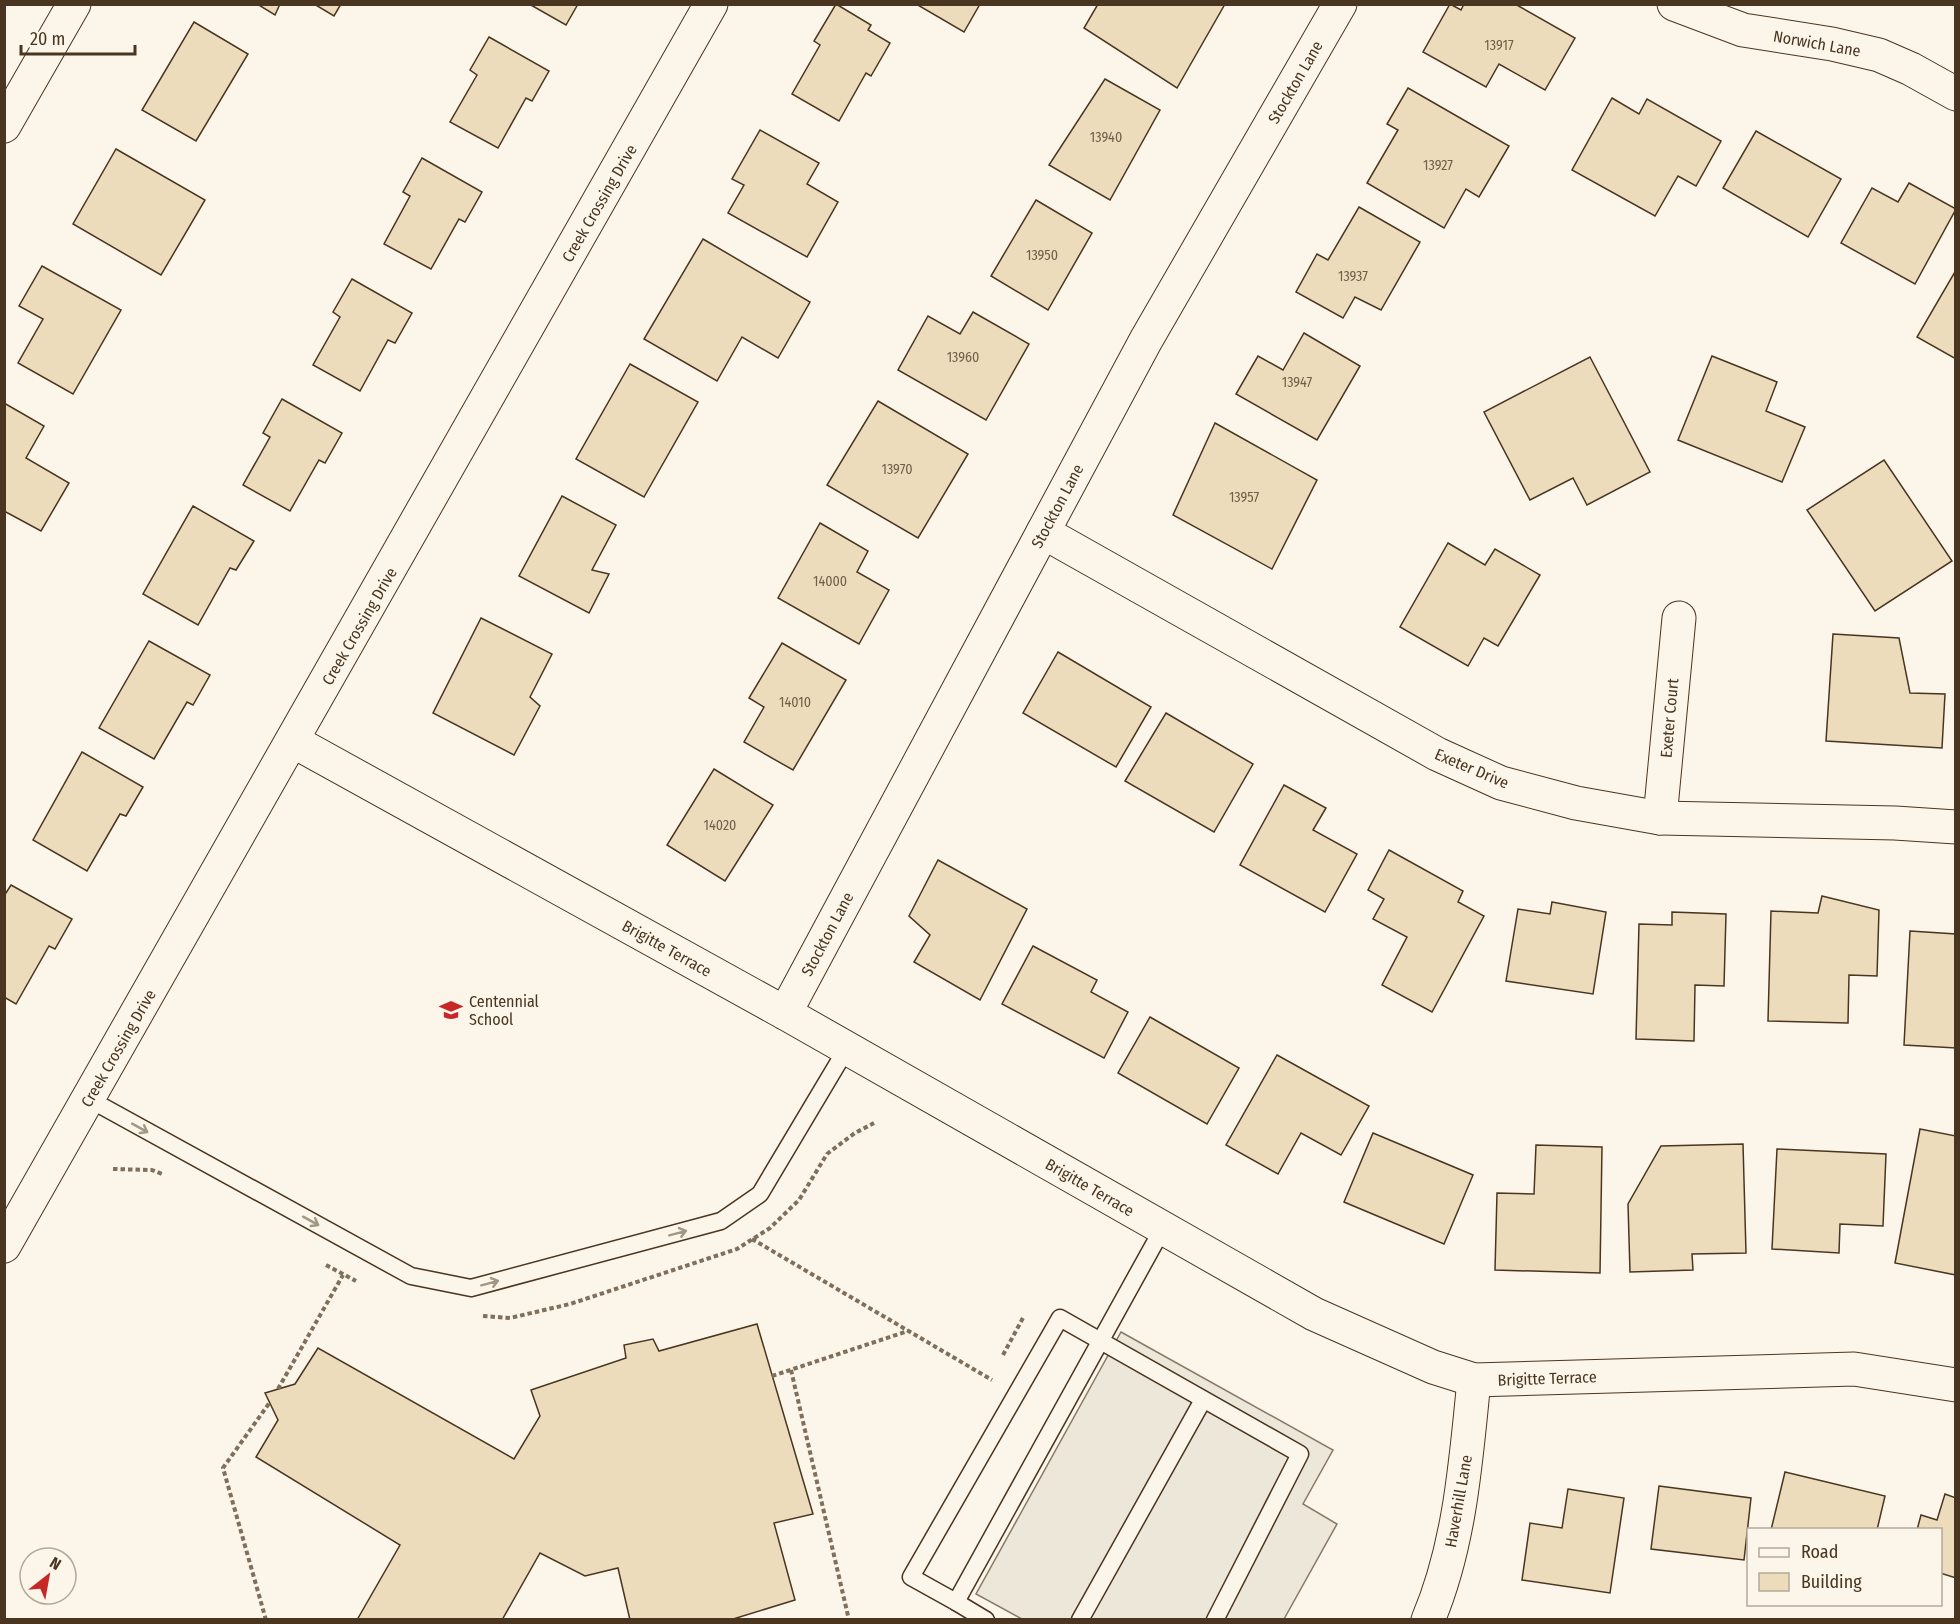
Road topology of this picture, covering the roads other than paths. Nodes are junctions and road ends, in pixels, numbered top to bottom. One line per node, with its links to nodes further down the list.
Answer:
1 (74, 4): 6 (street)
2 (711, 4): 9 (street, Creek Crossing Drive)
3 (1340, 4): 7 (street, Stockton Lane)
4 (1674, 4): 5 (street, Norwich Lane)
5 (1956, 94)
6 (4, 126)
7 (1042, 532): 10 (street, Exeter Drive); 12 (street, Stockton Lane)
8 (1679, 618): 10 (street, Exeter Court)
9 (293, 741): 12 (street, Brigitte Terrace); 14 (street, Creek Crossing Drive)
10 (1660, 818): 11 (street, Exeter Drive)
11 (1956, 827)
12 (784, 1013): 13 (street, Brigitte Terrace)
13 (847, 1048): 14 (lane, one-way to 13); 15 (street, Brigitte Terrace)
14 (89, 1099): 16 (street, Creek Crossing Drive)
15 (1163, 1228): 17 (lane); 18 (street, Brigitte Terrace)
16 (4, 1246)
17 (1100, 1341): 20 (lane); 21 (lane); 21 (lane)
18 (1474, 1380): 19 (street, Brigitte Terrace); 25 (street, Haverhill Lane)
19 (1956, 1385)
20 (1203, 1400): 23 (lane); 24 (lane)
21 (956, 1602): 22 (lane)
22 (986, 1620)
23 (1080, 1620)
24 (1215, 1620)
25 (1428, 1620)

